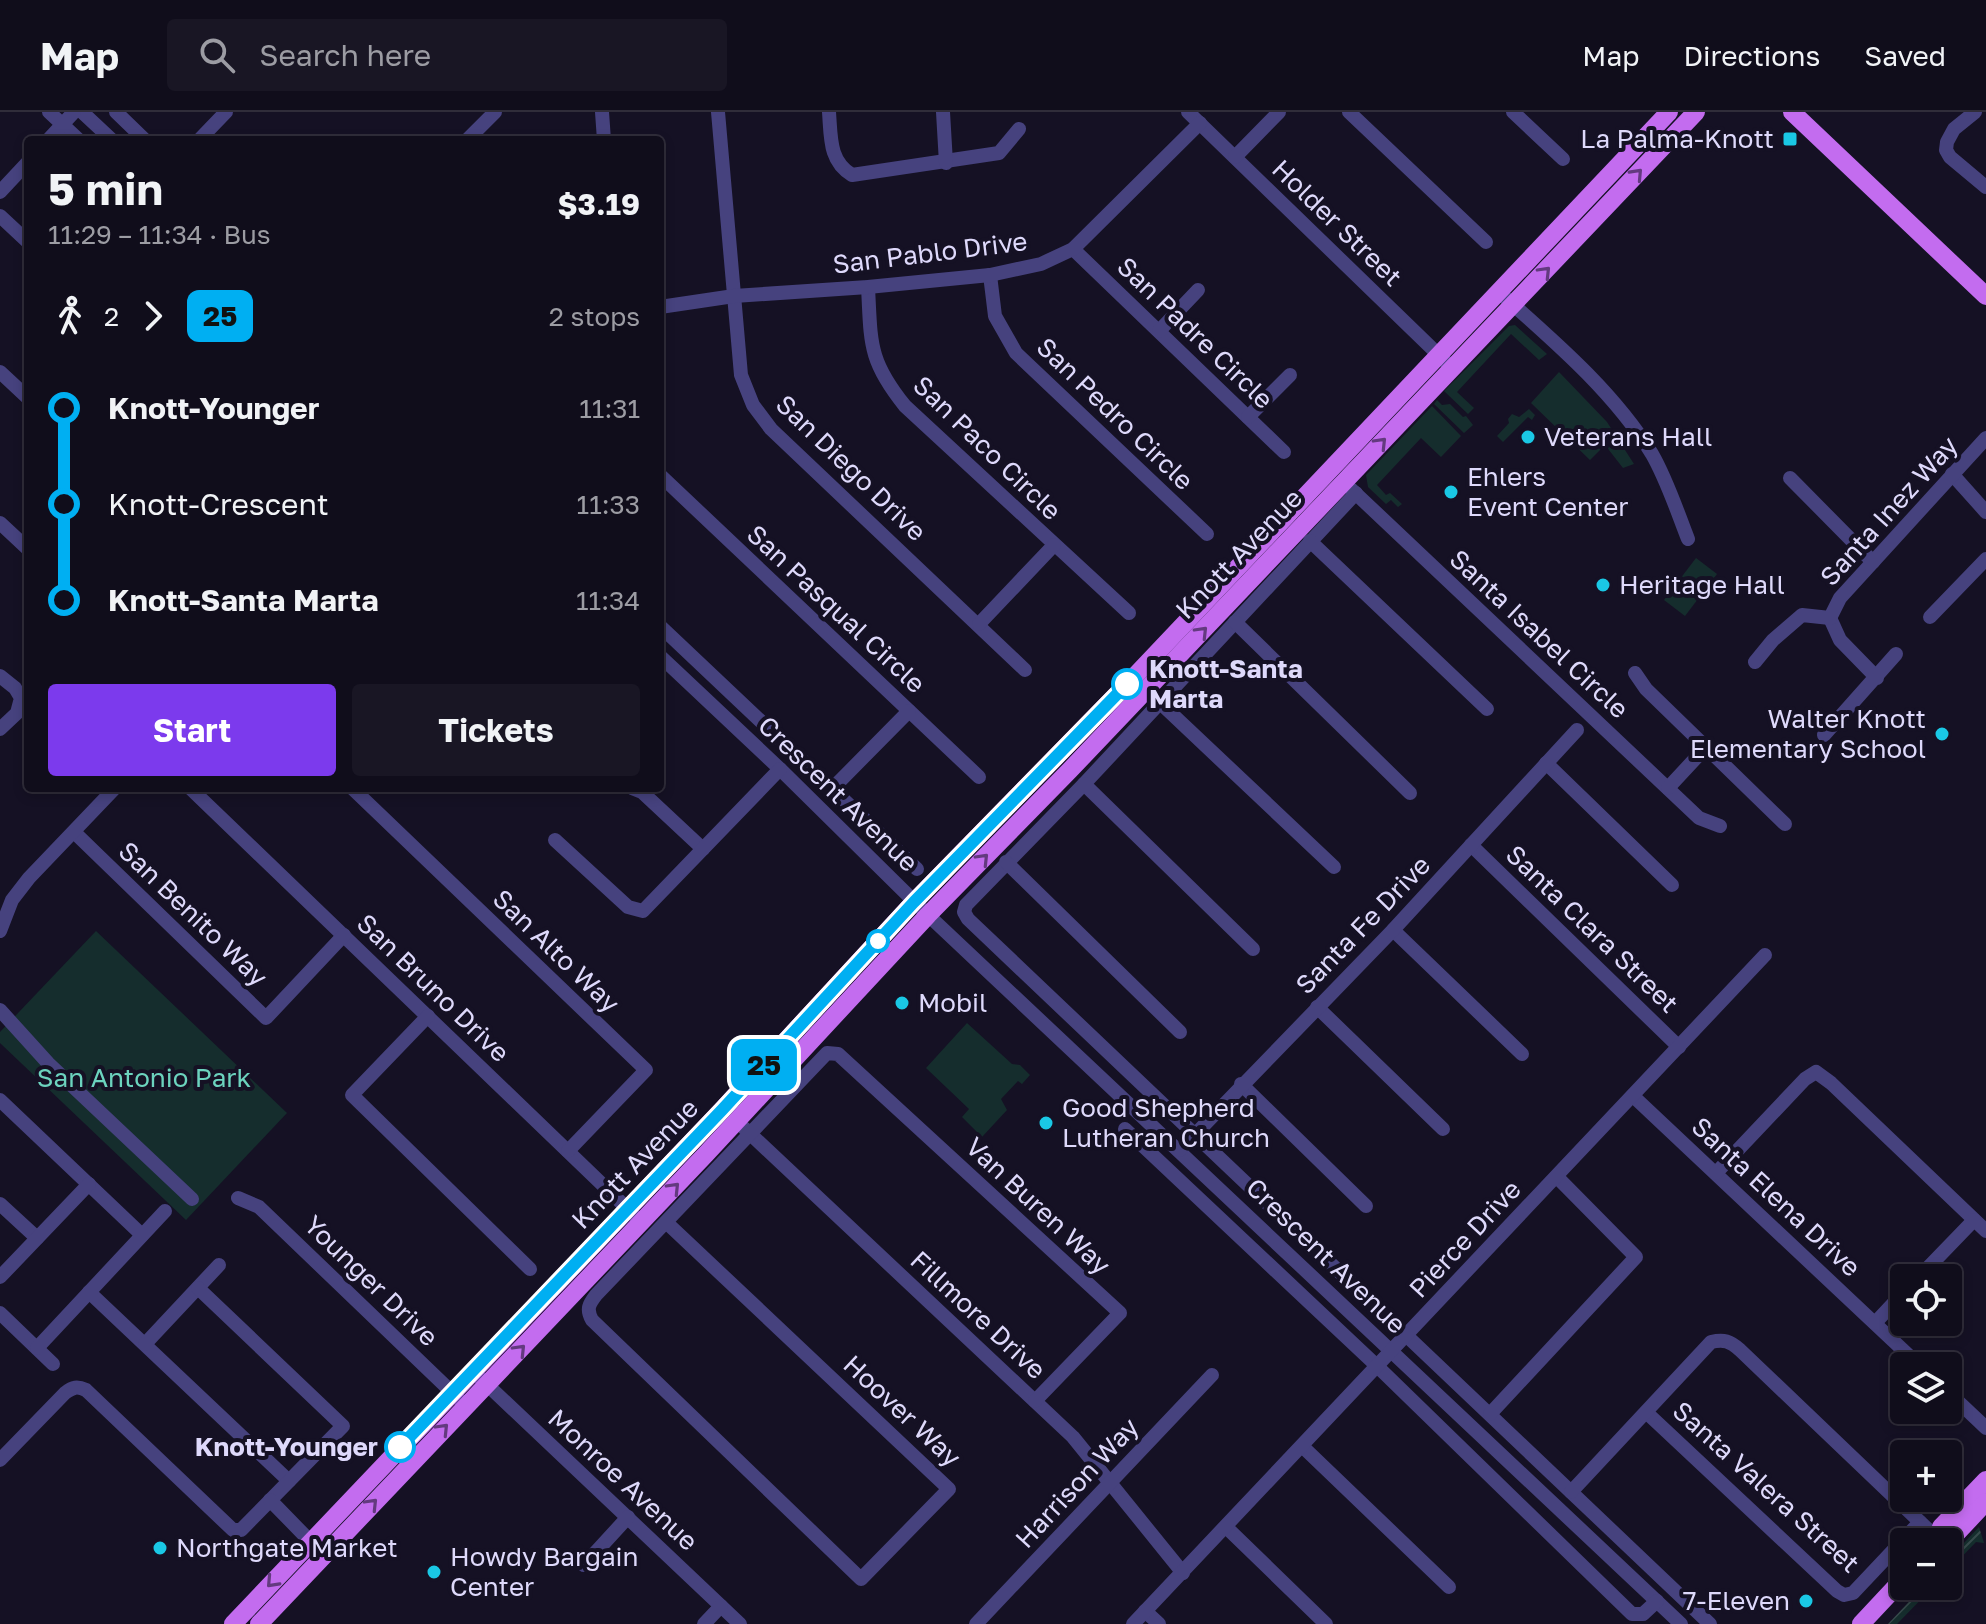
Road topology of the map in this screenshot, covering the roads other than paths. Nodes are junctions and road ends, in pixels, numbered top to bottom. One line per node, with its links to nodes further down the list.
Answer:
1 (49, 112): 20 (street)
2 (74, 112): 20 (street)
3 (82, 112): 24 (street)
4 (116, 112): 25 (street)
5 (226, 112): 26 (street)
6 (495, 112): 27 (street)
7 (602, 112): 28 (street)
8 (718, 112): 42 (street, San Diego Drive)
9 (829, 112): 31 (street)
10 (943, 112): 31 (street)
11 (1188, 112): 19 (street, Holder Street)
12 (1279, 112): 29 (street)
13 (1349, 112): 37 (street)
14 (1513, 112): 30 (street)
15 (1669, 112): 44 (main road, Knott Avenue)
16 (1696, 112): 44 (main road, Knott Avenue, one-way to 16)
17 (1792, 112): 43 (main road)
18 (1975, 112): 33 (street)
19 (1200, 123): 29 (street, Holder Street); 38 (street, San Pablo Drive)
20 (63, 125): 22 (street); 23 (street)
21 (1019, 129): 31 (street)
22 (52, 136)
23 (75, 136)
24 (108, 136)
25 (141, 136)
26 (203, 136)
27 (471, 136)
28 (604, 136)
29 (1235, 157): 47 (street, Holder Street)
30 (1563, 159)
31 (946, 163)
32 (24, 166): 34 (street)
33 (1986, 187)
34 (0, 192)
35 (0, 216): 36 (street)
36 (24, 238)
37 (1486, 242)
38 (1073, 249): 39 (street, San Pablo Drive); 46 (street, San Padre Circle)
39 (990, 275): 40 (street, San Pablo Drive); 60 (street, San Pedro Circle)
40 (868, 287): 42 (street, San Pablo Drive); 64 (street, San Paco Circle)
41 (1198, 290): 46 (street)
42 (734, 296): 45 (street, San Pablo Drive); 71 (street, San Diego Drive)
43 (1986, 296)
44 (1506, 299): 47 (main road, Knott Avenue); 61 (street)
45 (664, 306)
46 (1159, 331): 51 (street, San Padre Circle)
47 (1446, 362): 57 (main road, Knott Avenue)
48 (0, 372): 50 (street)
49 (1290, 375): 51 (street)
50 (24, 394)
51 (1248, 417): 53 (street, San Padre Circle)
52 (1986, 438): 54 (street, Santa Inez Way)
53 (1284, 452)
54 (1952, 474): 58 (street); 66 (street, Santa Inez Way)
55 (1790, 478): 66 (street)
56 (664, 479): 82 (street, San Pasqual Circle)
57 (1344, 481): 62 (street); 80 (main road, Knott Avenue); 91 (street, Santa Isabel Circle)
58 (1986, 512)
59 (0, 523): 63 (street)
60 (1207, 534)
61 (1688, 539)
62 (1310, 541): 70 (street); 81 (street)
63 (24, 545)
64 (1054, 545): 67 (street, San Paco Circle); 71 (street)
65 (1986, 559): 68 (street)
66 (1873, 562): 69 (street, Santa Inez Way)
67 (1129, 613)
68 (1930, 617)
69 (1830, 618): 75 (street, Santa Inez Way); 79 (street)
70 (1235, 622): 80 (street); 97 (street)
71 (979, 624): 76 (street, San Diego Drive)
72 (664, 630): 92 (street)
73 (1896, 654): 79 (street)
74 (664, 660): 88 (street, Crescent Avenue)
75 (1755, 662)
76 (1025, 670)
77 (1635, 673): 86 (street)
78 (0, 676): 83 (street)
79 (1877, 678): 85 (street)
80 (1146, 690): 90 (street); 105 (street); 108 (main road, Knott Avenue); 109 (main road, Knott Avenue, one-way to 80)
81 (1487, 709)
82 (909, 711): 89 (street, San Pasqual Circle); 92 (street)
83 (0, 729)
84 (1577, 730): 87 (street, Santa Fe Drive)
85 (1824, 735)
86 (1707, 746): 91 (street); 98 (street)
87 (1546, 763): 102 (street, Santa Fe Drive); 107 (street)
88 (780, 769): 103 (street); 108 (street, Crescent Avenue)
89 (979, 777)
90 (1084, 784): 104 (street); 113 (street)
91 (1668, 788): 99 (street, Santa Isabel Circle)
92 (832, 789): 106 (street)
93 (111, 792): 100 (street)
94 (194, 792): 112 (street, San Bruno Drive)
95 (356, 792): 130 (street, San Alto Way)
96 (642, 792): 103 (street)
97 (1410, 793)
98 (1785, 824)
99 (1720, 826)
100 (74, 832): 111 (street); 112 (street, San Benito Way)
101 (555, 840): 103 (street)
102 (1471, 845): 110 (street, Santa Fe Drive); 120 (street, Santa Clara Street)
103 (703, 849)
104 (1006, 862): 118 (street); 128 (street, Crescent Avenue)
105 (1334, 867)
106 (917, 869)
107 (1672, 885)
108 (914, 902): 109 (street, Crescent Avenue); 119 (main road, Knott Avenue)
109 (928, 915): 119 (main road, Knott Avenue); 129 (street, Crescent Avenue)
110 (1393, 930): 115 (street, Santa Fe Drive); 121 (street)
111 (0, 931)
112 (344, 935): 117 (street, San Bruno Drive)
113 (1253, 949)
114 (1765, 955): 120 (street, Pierce Drive)
115 (1317, 1007): 122 (street, Santa Fe Drive); 127 (street)
116 (0, 1010): 135 (street)
117 (428, 1016): 130 (street, San Bruno Drive); 148 (street)
118 (1180, 1032)
119 (806, 1033): 125 (main road, Knott Avenue)
120 (1679, 1047): 123 (street, Pierce Drive)
121 (1522, 1054)
122 (1241, 1084): 128 (street, Santa Fe Drive); 137 (street)
123 (1633, 1096): 131 (street, Santa Elena Drive); 132 (street, Pierce Drive)
124 (0, 1100): 133 (street)
125 (736, 1122): 138 (main road, Knott Avenue); 141 (main road, Knott Avenue, one-way to 125); 142 (street); 165 (street, Fillmore Drive); 165 (street, Van Buren Way)
126 (1125, 1129): 161 (street)
127 (1443, 1129)
128 (1194, 1134): 129 (street, Santa Fe Drive); 155 (street, Crescent Avenue)
129 (1180, 1150): 158 (street, Crescent Avenue)
130 (568, 1151): 138 (street, San Bruno Drive)
131 (1716, 1173): 140 (street); 154 (street, Santa Elena Drive)
132 (1557, 1177): 155 (street, Pierce Drive); 168 (street)
133 (89, 1184): 144 (street); 145 (street)
134 (238, 1198): 164 (street, Younger Drive)
135 (192, 1199)
136 (0, 1204): 145 (street)
137 (1366, 1206)
138 (628, 1209): 141 (street, San Bruno Drive); 163 (main road, Knott Avenue)
139 (165, 1211): 144 (street)
140 (1974, 1220): 143 (street); 146 (street)
141 (642, 1222): 163 (main road, Knott Avenue, one-way to 141)
142 (667, 1223): 142 (street, Hoover Way)
143 (1986, 1231)
144 (142, 1235): 151 (street)
145 (37, 1238): 149 (street)
146 (1932, 1264)
147 (219, 1265): 150 (street)
148 (530, 1269)
149 (0, 1277)
150 (198, 1288): 156 (street); 173 (street)
151 (89, 1292): 156 (street); 157 (street)
152 (1890, 1307): 154 (street)
153 (0, 1313): 157 (street)
154 (1875, 1323): 159 (street, Santa Elena Drive)
155 (1407, 1336): 158 (street, Pierce Drive); 168 (street, Crescent Avenue)
156 (145, 1344): 173 (street)
157 (37, 1348): 160 (street)
158 (1392, 1352): 161 (street, Pierce Drive); 189 (street, Crescent Avenue)
159 (1905, 1352)
160 (53, 1364)
161 (1378, 1367): 170 (street, Pierce Drive); 189 (street)
162 (1212, 1375): 174 (street, Harrison Way)
163 (480, 1377): 164 (main road, Knott Avenue); 178 (street, Monroe Avenue)
164 (459, 1399): 184 (main road, Knott Avenue)
165 (1035, 1401): 174 (street, Fillmore Drive)
166 (1962, 1405): 169 (street)
167 (1647, 1413): 175 (street); 179 (street, Santa Valera Street); 179 (street)
168 (1490, 1414): 175 (street, Crescent Avenue)
169 (1986, 1428)
170 (1302, 1446): 180 (street, Pierce Drive); 187 (street)
171 (2, 1454): 176 (street)
172 (1986, 1480): 182 (main road)
173 (289, 1481): 176 (street)
174 (1109, 1484): 186 (street, Fillmore Drive); 196 (street, Harrison Way)
175 (1571, 1492): 201 (street, Crescent Avenue)
176 (270, 1500): 184 (street)
177 (1986, 1502): 183 (main road)
178 (628, 1517): 185 (street); 190 (street, Monroe Avenue)
179 (1920, 1522): 181 (street)
180 (1226, 1527): 186 (street, Pierce Drive); 199 (street)
181 (1926, 1528)
182 (1941, 1528)
183 (1961, 1528)
184 (317, 1547): 192 (main road, Knott Avenue, one-way to 192); 193 (main road, Knott Avenue)
185 (584, 1565)
186 (1183, 1573): 191 (street, Pierce Drive)
187 (1449, 1587)
188 (1890, 1593): 202 (main road)
189 (1657, 1601): 200 (street, Crescent Avenue)
190 (721, 1606): 194 (street); 195 (street, Monroe Avenue)
191 (1145, 1611): 197 (street, Pierce Drive); 198 (street)
192 (233, 1624)
193 (259, 1624)
194 (704, 1624)
195 (740, 1624)
196 (976, 1624)
197 (1133, 1624)
198 (1159, 1624)
199 (1326, 1624)
200 (1681, 1624)
201 (1710, 1624)
202 (1861, 1624)

